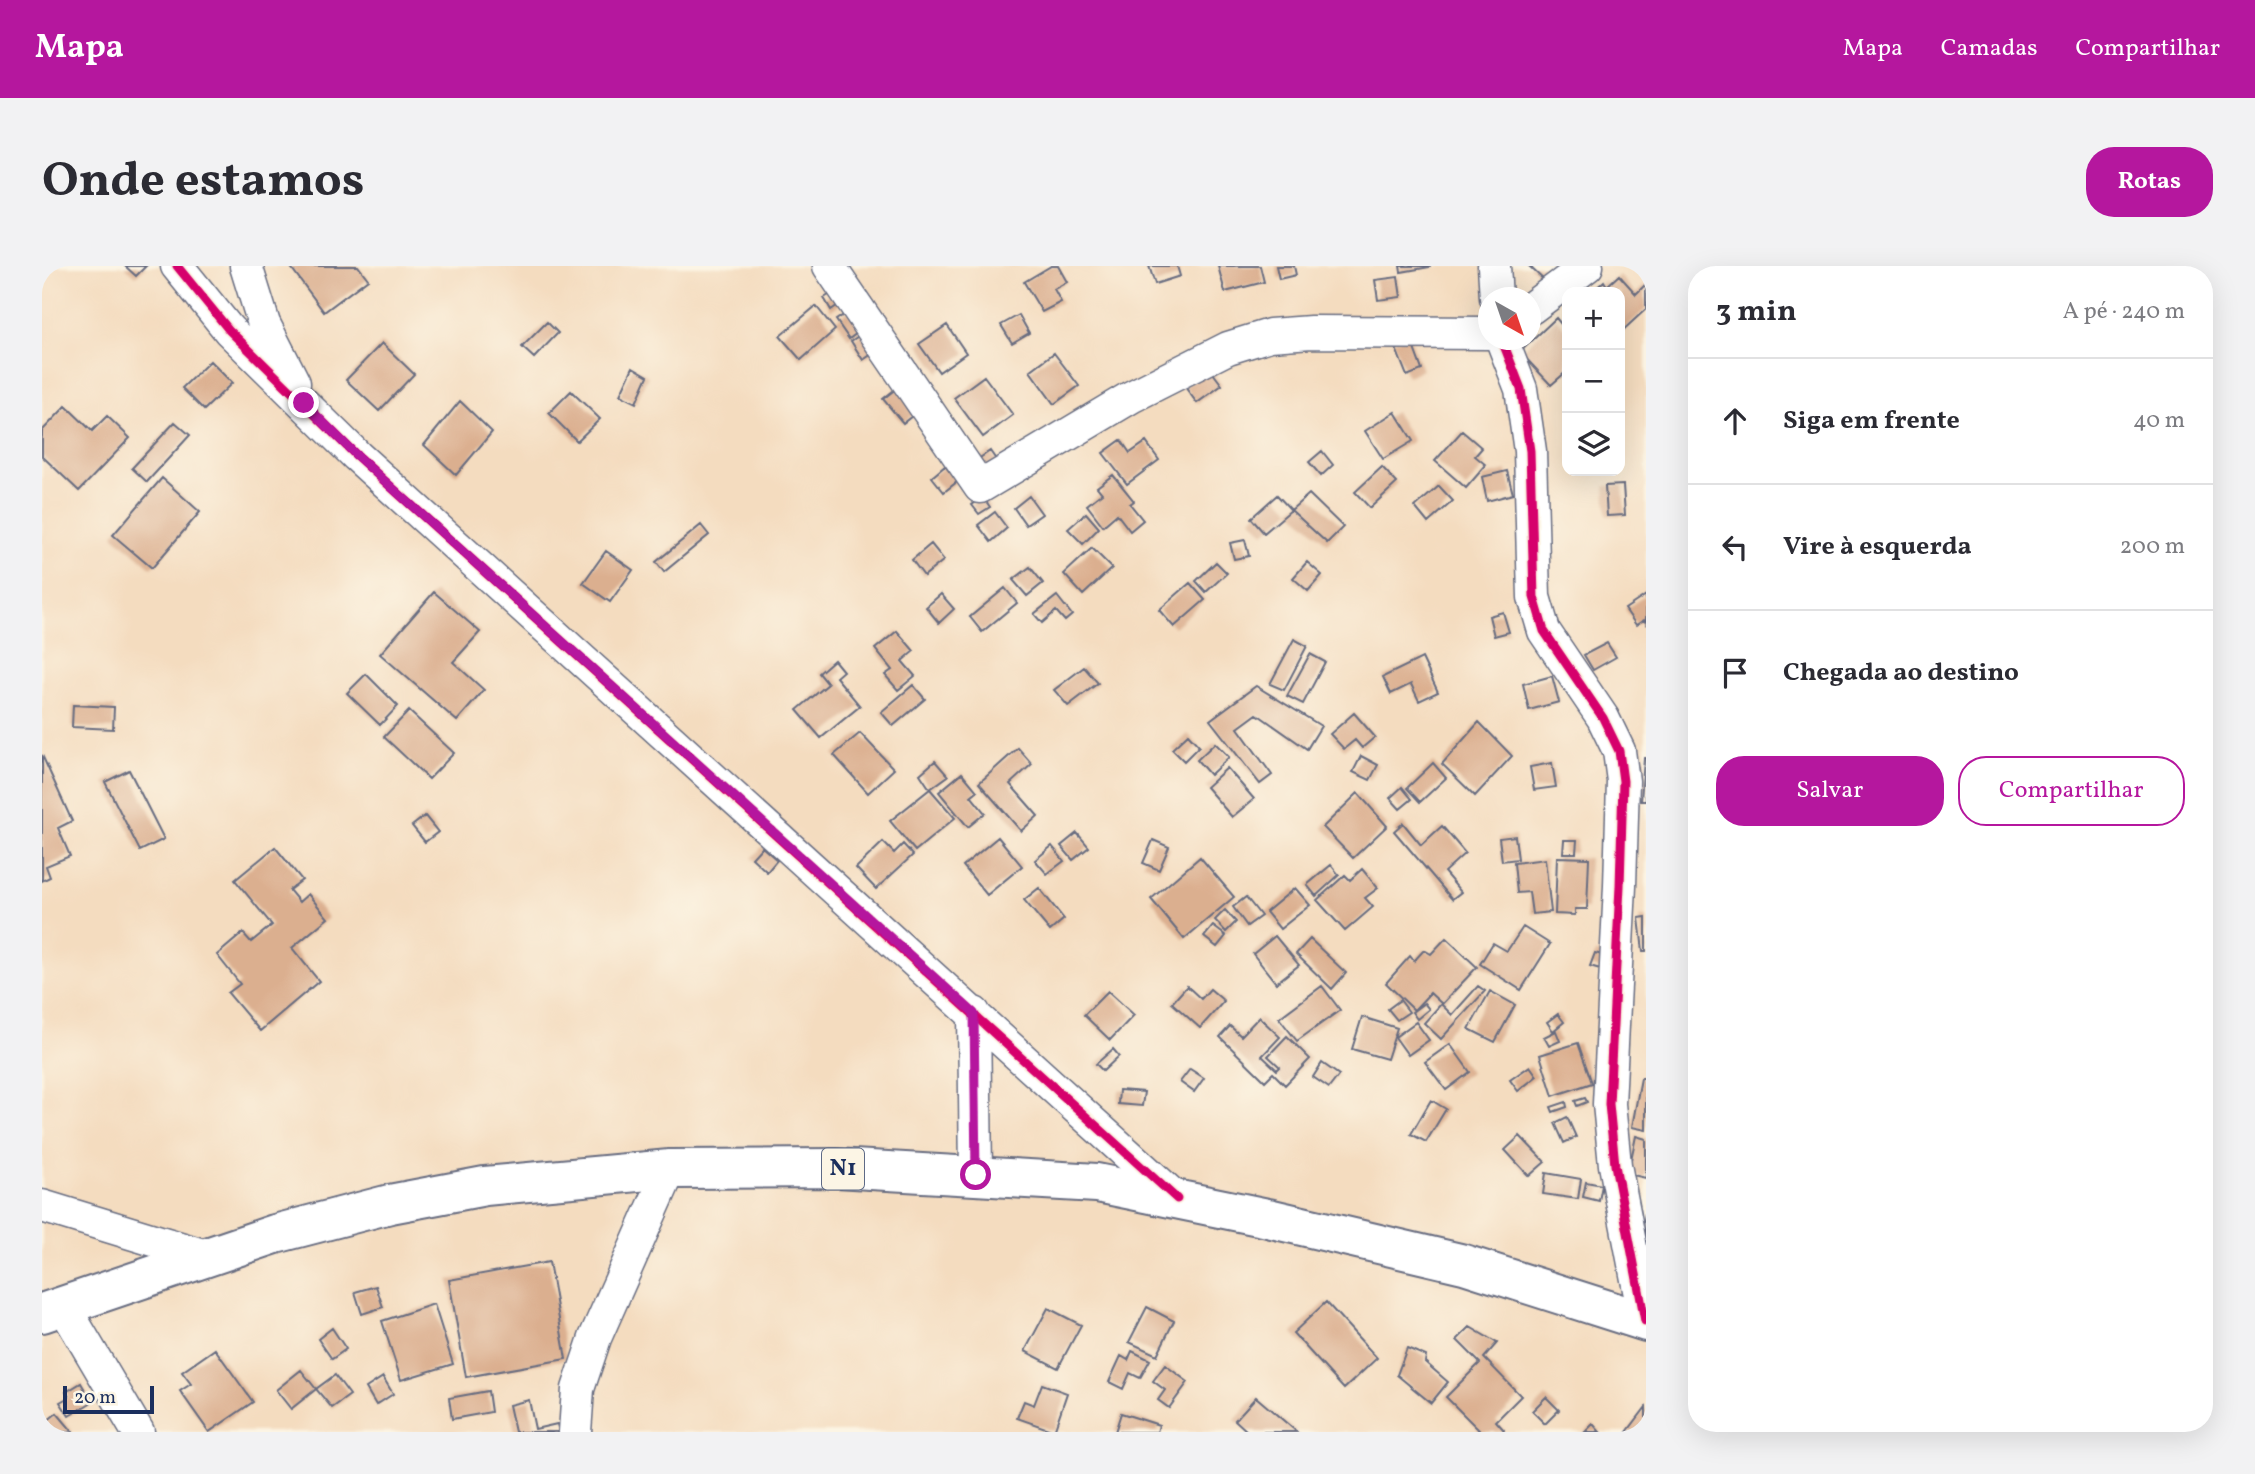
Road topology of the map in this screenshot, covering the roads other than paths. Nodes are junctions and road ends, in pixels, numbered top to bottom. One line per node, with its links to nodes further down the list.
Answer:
1 (177, 266): 10 (street)
2 (246, 266): 10 (street)
3 (829, 266): 8 (street)
4 (1494, 266): 6 (street)
5 (1587, 266): 7 (street)
6 (1495, 287)
7 (1541, 300)
8 (1478, 333)
9 (1506, 350): 18 (street)
10 (304, 403): 11 (street)
11 (974, 1013): 13 (street); 14 (street)
12 (670, 1169): 13 (highway, N1); 16 (highway, N1); 20 (street)
13 (976, 1175): 14 (highway, N1)
14 (1177, 1199): 18 (highway, N1)
15 (42, 1206): 16 (street)
16 (206, 1256): 17 (highway, N1)
17 (49, 1306): 19 (street)
18 (1646, 1322)
19 (138, 1432)
20 (575, 1432)

